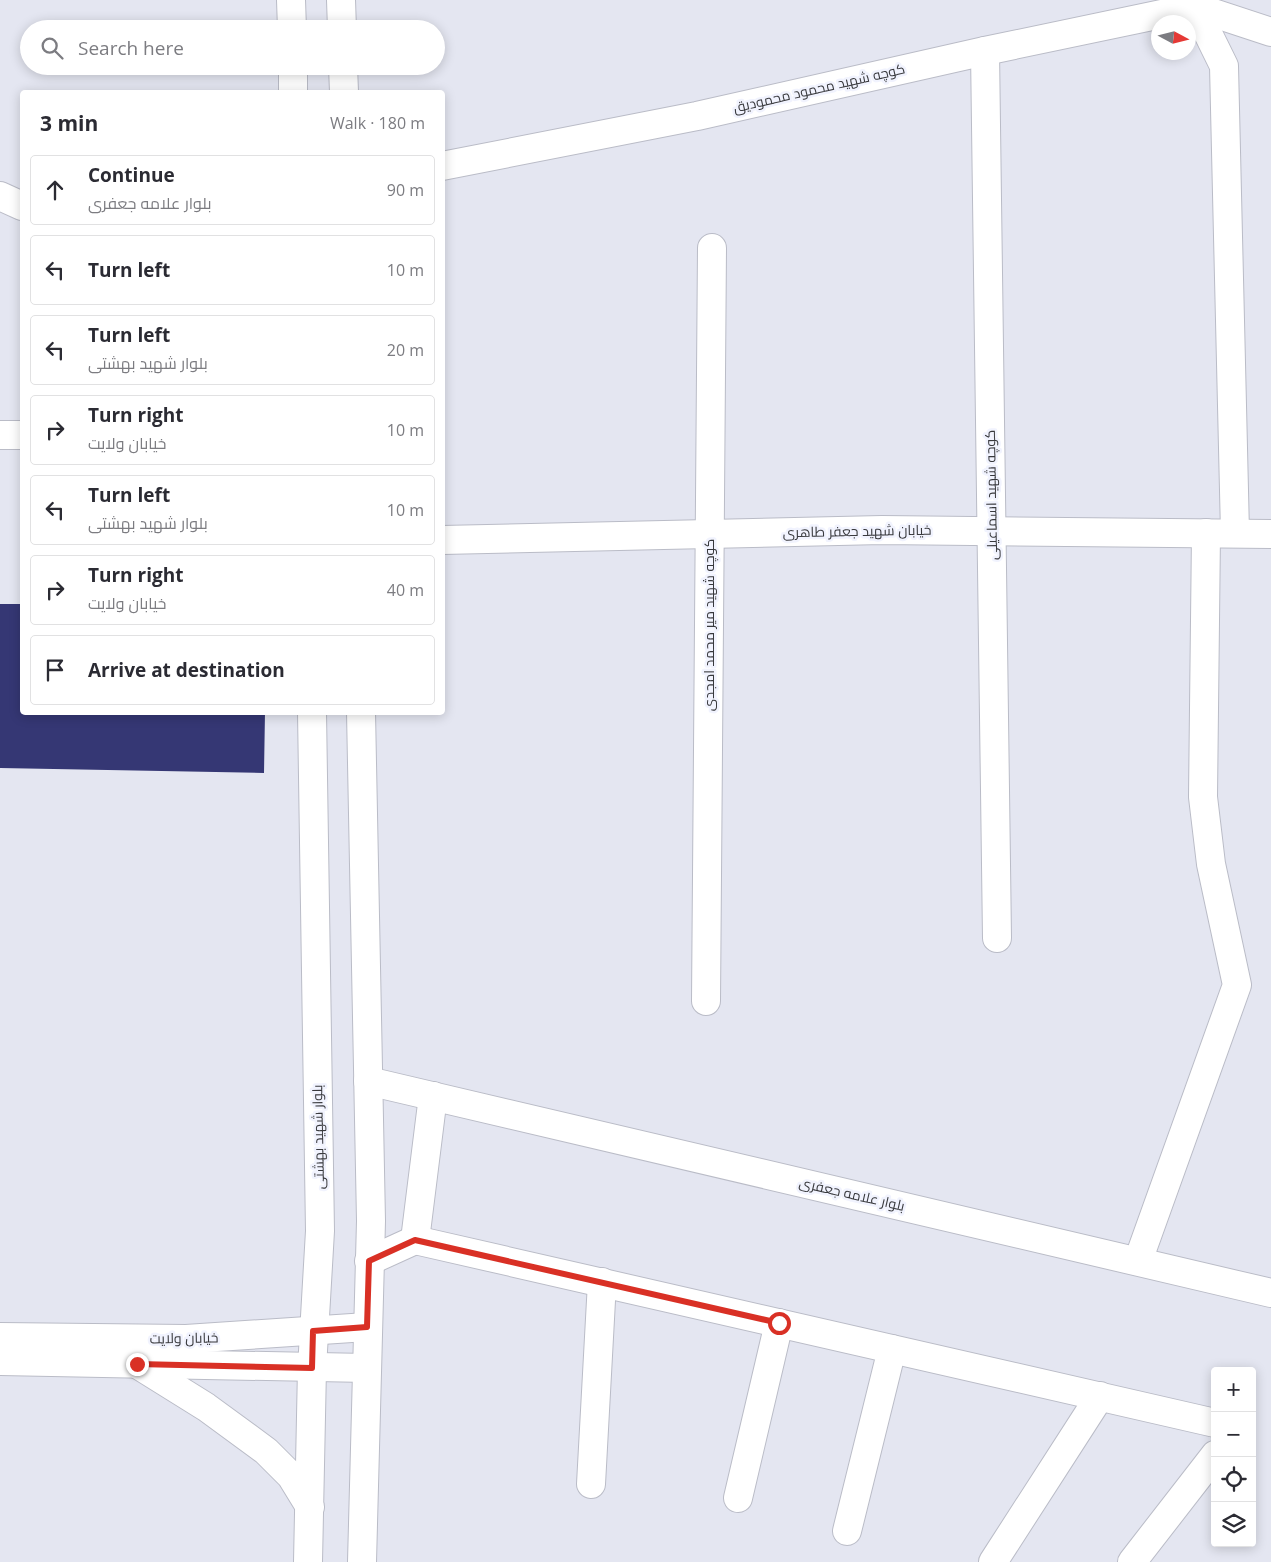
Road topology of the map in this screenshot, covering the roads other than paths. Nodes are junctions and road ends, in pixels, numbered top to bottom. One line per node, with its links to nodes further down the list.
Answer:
1 (291, 0): 4 (street)
2 (341, 0): 5 (street)
3 (1194, 4): 6 (street); 7 (street, کوچه شهید محمود محمودیق); 20 (street)
4 (292, 20)
5 (342, 20)
6 (1271, 32)
7 (985, 51): 12 (street, کوچه شهید محمود محمودیق); 18 (street, کوچه شهید اسماعیلی)
8 (293, 75): 10 (street)
9 (343, 75): 11 (street)
10 (294, 90)
11 (344, 90)
12 (445, 165)
13 (0, 196): 14 (street)
14 (20, 205)
15 (712, 248): 21 (street, کوچه شهید میر محمد امجدی)
16 (0, 435): 17 (street)
17 (20, 435)
18 (991, 531): 19 (street, خیابان شهید جعفر طاهری); 21 (street, خیابان شهید جعفر طاهری); 26 (street, کوچه شهید اسماعیلی)
19 (1206, 533): 20 (street, خیابان شهید جعفر طاهری); 32 (street)
20 (1235, 533): 22 (street, خیابان شهید جعفر طاهری)
21 (710, 534): 23 (street, خیابان شهید جعفر طاهری); 27 (street, کوچه شهید میر محمد امجدی)
22 (1271, 534)
23 (445, 540)
24 (312, 715): 37 (street, بلوار شهید بهشتی)
25 (361, 715): 28 (street)
26 (997, 938)
27 (706, 1002)
28 (368, 1080): 29 (street, بلوار علامه جعفری); 31 (street)
29 (433, 1096): 30 (street); 32 (street, بلوار علامه جعفری)
30 (415, 1240): 31 (street); 33 (street)
31 (369, 1261): 36 (street)
32 (1138, 1261): 34 (street, بلوار علامه جعفری)
33 (602, 1282): 35 (street); 47 (street)
34 (1271, 1293)
35 (779, 1323): 39 (street); 48 (street)
36 (367, 1327): 37 (street, خیابان ولایت); 43 (street)
37 (313, 1331): 38 (street, خیابان ولایت); 42 (street, بلوار شهید بهشتی)
38 (0, 1337)
39 (892, 1349): 44 (street); 50 (street)
40 (0, 1361): 41 (street, خیابان ولایت)
41 (137, 1364): 42 (street, خیابان ولایت); 49 (street)
42 (312, 1368): 43 (street, خیابان ولایت); 49 (street, بلوار شهید بهشتی)
43 (367, 1368): 52 (street)
44 (1100, 1396): 45 (street); 53 (street)
45 (1211, 1422)
46 (1213, 1457): 54 (street)
47 (591, 1484)
48 (738, 1498)
49 (310, 1507): 51 (street, بلوار شهید بهشتی)
50 (847, 1531)
51 (308, 1562)
52 (362, 1562)
53 (993, 1562)
54 (1132, 1562)

